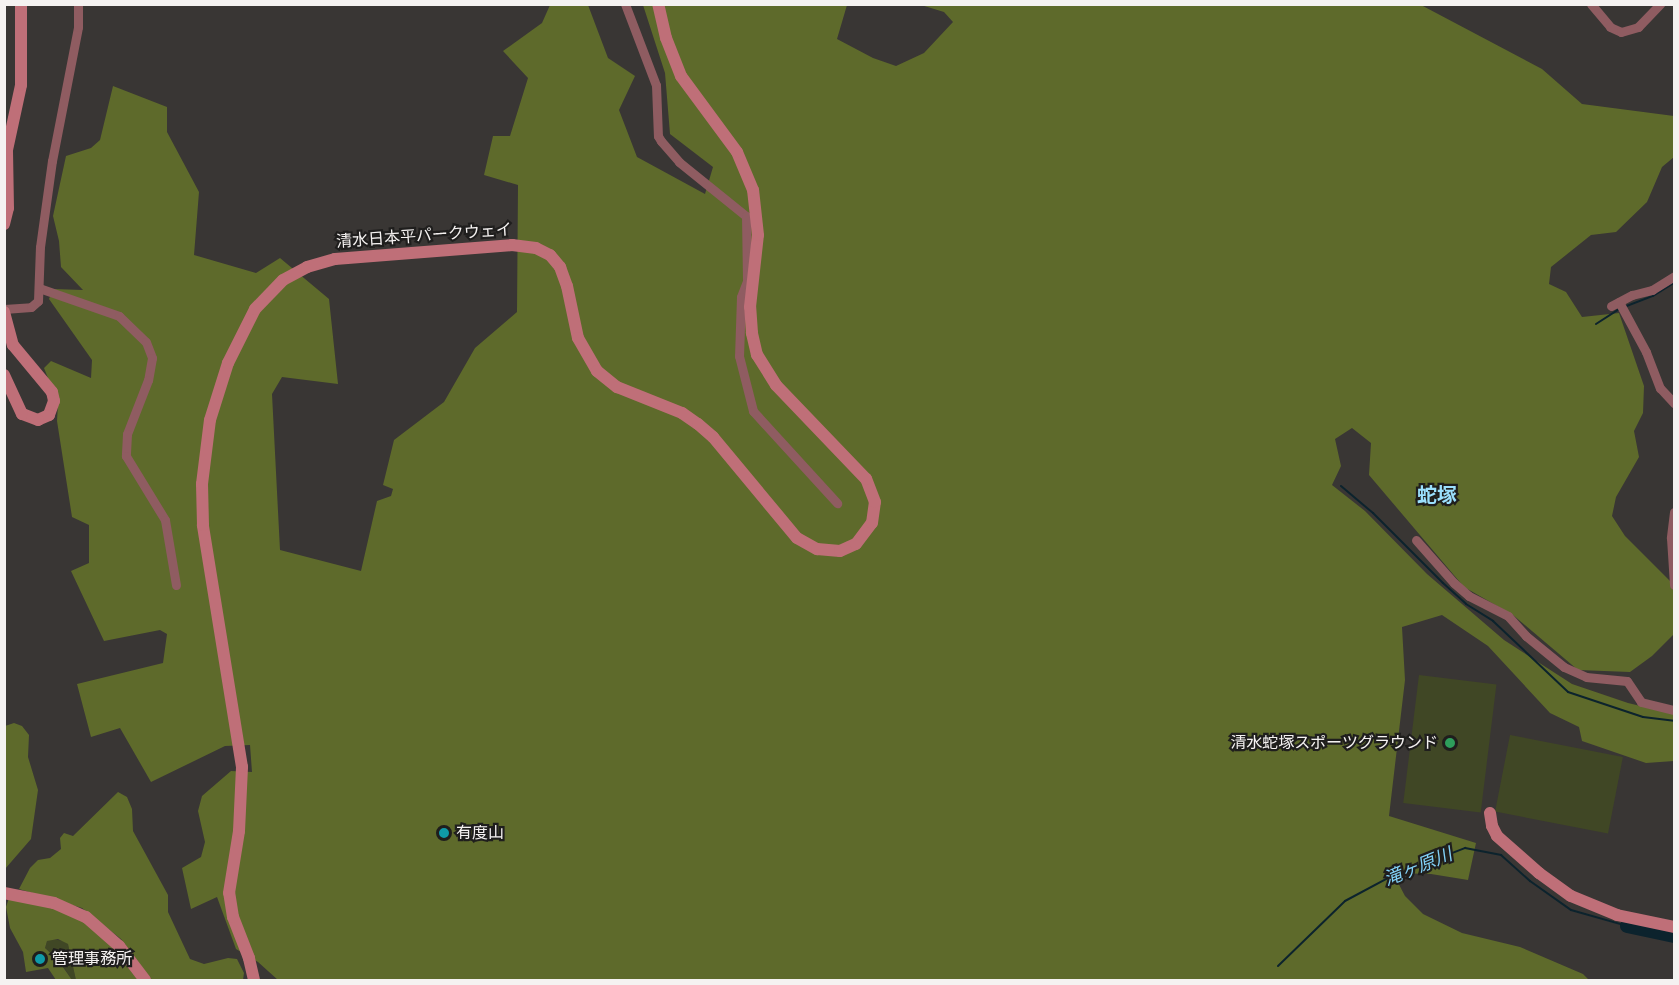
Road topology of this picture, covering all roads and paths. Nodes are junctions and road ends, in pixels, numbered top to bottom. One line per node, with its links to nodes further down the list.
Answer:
1 (21, 4): 7 (street)
2 (78, 4): 9 (street)
3 (625, 4): 13 (street)
4 (658, 4): 23 (street, 清水日本平パークウェイ)
5 (1592, 4): 6 (street)
6 (1660, 4)
7 (4, 224)
8 (1674, 276): 12 (street)
9 (39, 288): 10 (street); 16 (street)
10 (4, 311): 11 (street)
11 (4, 375)
12 (1674, 403)
13 (837, 502)
14 (1674, 512): 17 (street)
15 (1416, 540): 18 (street)
16 (176, 585)
17 (1674, 585)
18 (1674, 710)
19 (1490, 813): 21 (street)
20 (4, 893): 22 (street)
21 (1674, 927)
22 (145, 981)
23 (254, 981)

